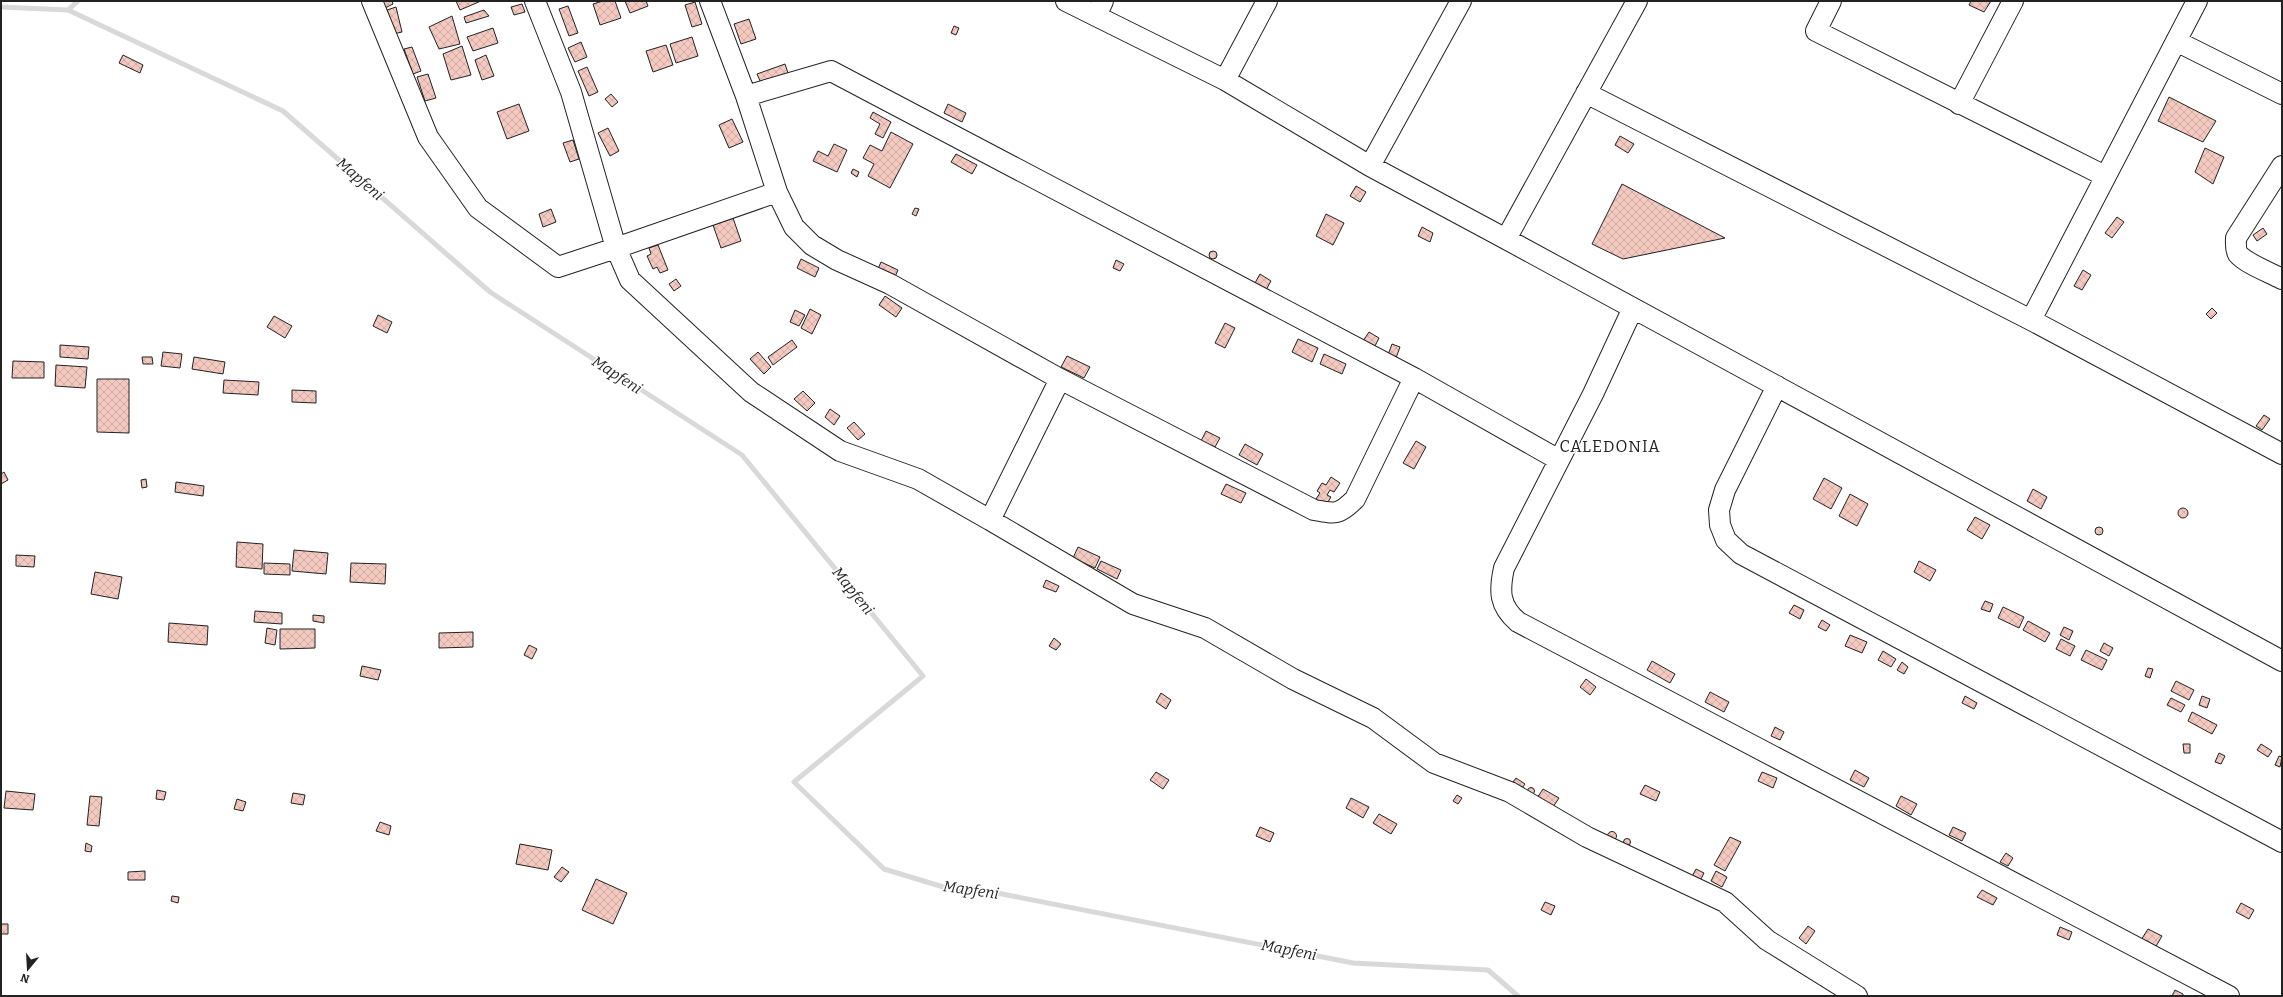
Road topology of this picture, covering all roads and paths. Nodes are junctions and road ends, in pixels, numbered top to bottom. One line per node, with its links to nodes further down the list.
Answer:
1 (372, 1): 23 (street)
2 (535, 1): 23 (street)
3 (710, 1): 16 (street)
4 (1066, 1): 11 (street)
5 (1267, 1): 13 (street)
6 (1461, 1): 18 (street)
7 (1636, 1): 14 (street)
8 (1831, 1): 17 (street)
9 (2013, 1): 17 (street)
10 (2197, 1): 12 (street)
11 (1100, 9): 13 (street)
12 (2176, 41): 15 (street); 20 (street)
13 (1225, 80): 18 (street)
14 (1586, 93): 22 (street); 26 (street)
15 (2282, 94)
16 (746, 96): 21 (street); 27 (street)
17 (1959, 104): 20 (street)
18 (1370, 166): 22 (street)
19 (2282, 166): 24 (street)
20 (2105, 176): 26 (street)
21 (777, 192): 23 (street); 28 (street)
22 (1506, 239): 25 (street)
23 (616, 248): 32 (street)
24 (2282, 279)
25 (1633, 308): 29 (street); 31 (street)
26 (2031, 320): 30 (street)
27 (1414, 378): 28 (street); 31 (street)
28 (1060, 379): 32 (street)
29 (1777, 386): 33 (street); 34 (street)
30 (2282, 454)
31 (1559, 460): 36 (street)
32 (990, 520): 35 (street)
33 (2282, 662)
34 (2282, 842)
35 (1857, 996)
36 (2229, 996)

